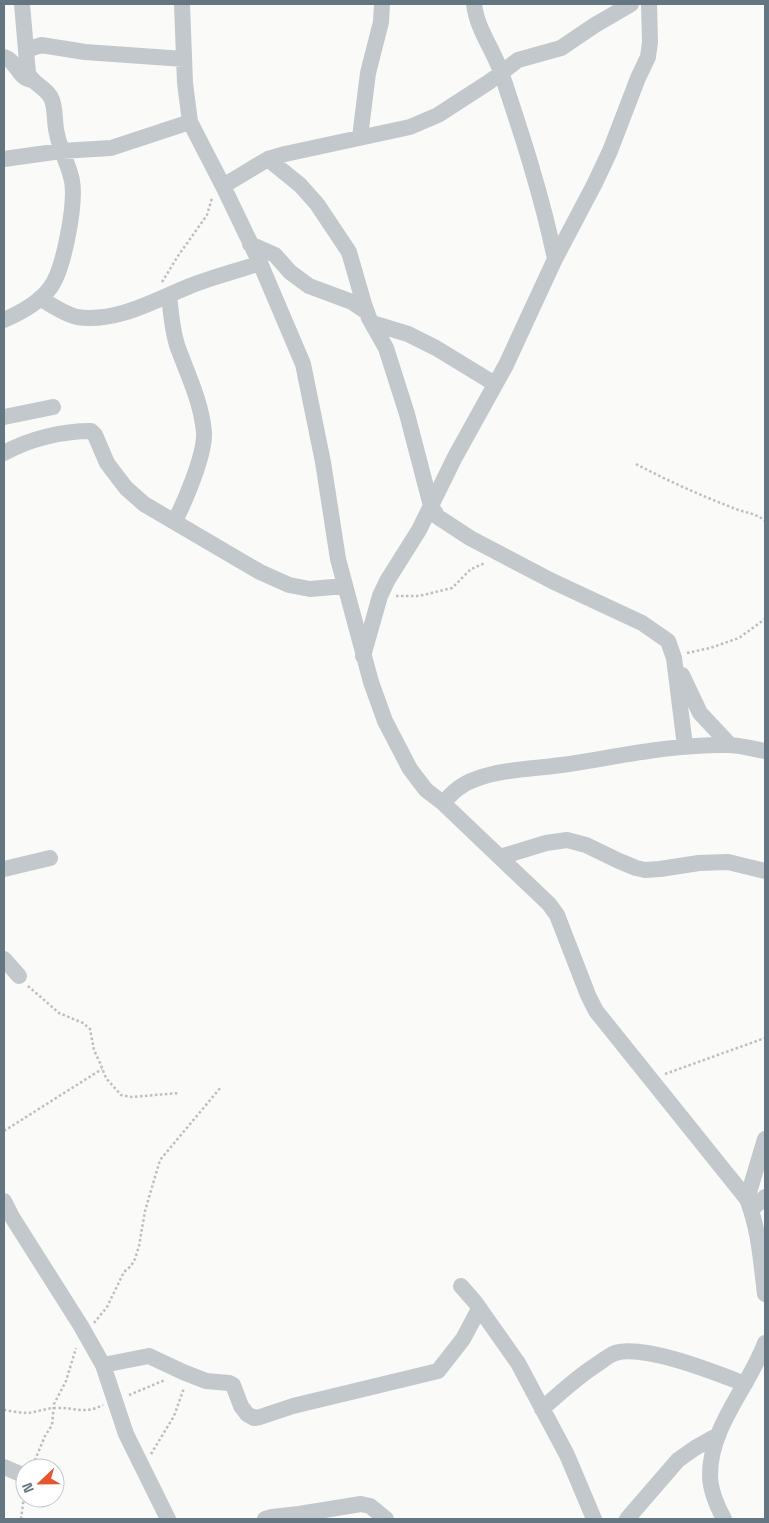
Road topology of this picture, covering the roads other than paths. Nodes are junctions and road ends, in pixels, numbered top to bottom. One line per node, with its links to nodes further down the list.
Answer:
1 (22, 4): 7 (street)
2 (182, 4): 9 (street)
3 (382, 4): 13 (street)
4 (474, 4): 10 (street)
5 (631, 4): 10 (street)
6 (649, 4): 19 (street)
7 (27, 50): 9 (street); 11 (street)
8 (4, 57): 11 (street)
9 (184, 59): 12 (street)
10 (501, 72): 13 (street); 19 (street)
11 (32, 81): 14 (street)
12 (190, 122): 14 (street); 17 (street)
13 (360, 137): 16 (street)
14 (61, 150): 15 (street); 22 (street)
15 (4, 159)
16 (268, 159): 17 (street); 23 (street)
17 (221, 183): 18 (street)
18 (250, 244): 20 (street); 23 (street)
19 (554, 259): 25 (street)
20 (260, 263): 21 (street); 31 (street)
21 (168, 295): 22 (street); 30 (street)
22 (40, 298): 24 (street)
23 (369, 317): 25 (street); 29 (street)
24 (4, 320)
25 (495, 384): 29 (street)
26 (53, 407): 27 (street)
27 (4, 416)
28 (4, 453): 30 (street)
29 (431, 506): 32 (street); 33 (street)
30 (175, 521): 31 (street)
31 (345, 586): 32 (street)
32 (364, 656): 37 (street)
33 (674, 657): 34 (street); 35 (street)
34 (730, 745): 35 (street); 36 (street)
35 (685, 746): 37 (street)
36 (765, 751)
37 (443, 803): 38 (street)
38 (500, 857): 41 (street); 47 (street)
39 (50, 858): 40 (street)
40 (4, 869)
41 (765, 871)
42 (4, 959): 43 (street)
43 (19, 976)
44 (765, 1139): 47 (street)
45 (765, 1196): 47 (street)
46 (4, 1200): 52 (street)
47 (749, 1204): 49 (street)
48 (461, 1286): 50 (street)
49 (765, 1294)
50 (479, 1309): 52 (street); 54 (street)
51 (765, 1345): 53 (street)
52 (103, 1365): 56 (street)
53 (745, 1384): 54 (street); 55 (street)
54 (542, 1409): 59 (street)
55 (718, 1435): 60 (street); 61 (street)
56 (168, 1519)
57 (265, 1519): 58 (street)
58 (386, 1519)
59 (594, 1519)
60 (627, 1519)
61 (724, 1519)

